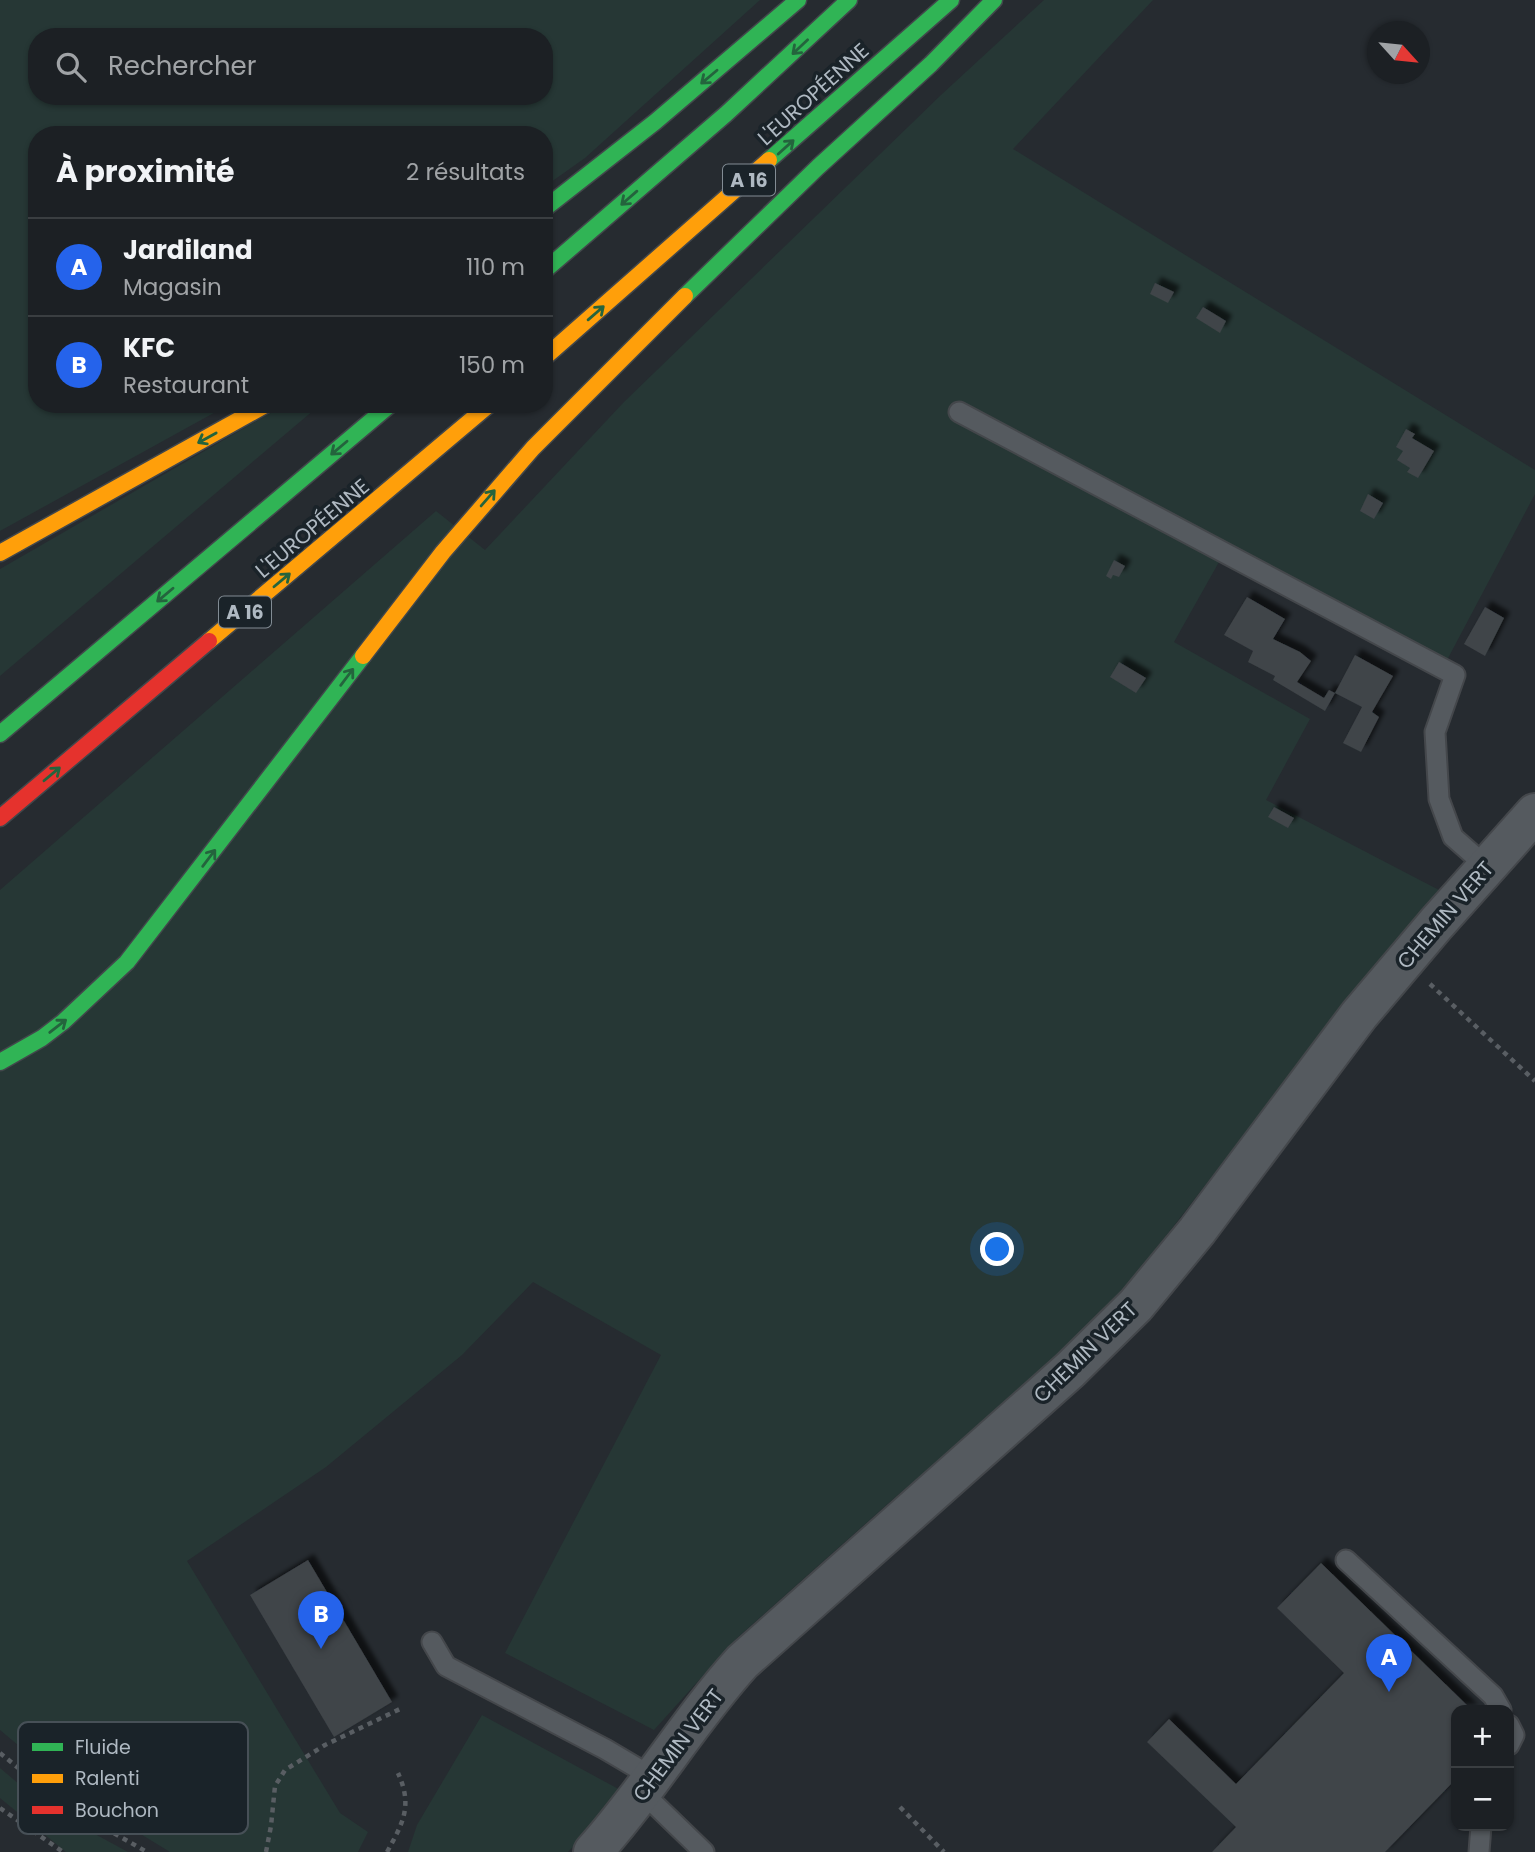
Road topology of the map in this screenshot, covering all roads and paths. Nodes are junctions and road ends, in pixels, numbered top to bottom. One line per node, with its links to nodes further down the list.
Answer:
1 (798, 0): 5 (highway, one-way to 5)
2 (849, 0): 6 (highway, L'EUROPÉENNE, one-way to 6)
3 (951, 0): 7 (highway, L'EUROPÉENNE / A 16, one-way to 3)
4 (994, 0): 18 (highway, one-way to 4)
5 (553, 202)
6 (553, 263)
7 (553, 350)
8 (959, 412): 16 (lane)
9 (251, 413): 12 (highway, one-way to 12)
10 (380, 413): 13 (highway, L'EUROPÉENNE, one-way to 13)
11 (479, 413): 15 (highway, L'EUROPÉENNE / A 16, one-way to 11)
12 (0, 553)
13 (0, 734)
14 (1535, 813): 16 (street, CHEMIN VERT)
15 (0, 818)
16 (1487, 867): 27 (street, CHEMIN VERT)
17 (1430, 984): 19 (path)
18 (0, 1062)
19 (1535, 1081)
20 (1346, 1560): 22 (lane)
21 (432, 1642): 27 (lane)
22 (1498, 1705)
23 (400, 1709): 36 (path)
24 (0, 1753): 25 (path)
25 (18, 1768)
26 (398, 1773): 37 (path)
27 (648, 1785): 38 (street, CHEMIN VERT); 39 (lane)
28 (900, 1807): 40 (path)
29 (0, 1808): 30 (path)
30 (18, 1821)
31 (1481, 1831): 41 (lane)
32 (37, 1834): 34 (path)
33 (115, 1834): 35 (path)
34 (62, 1852)
35 (147, 1852)
36 (266, 1852)
37 (387, 1852)
38 (593, 1852)
39 (704, 1852)
40 (944, 1852)
41 (1479, 1852)

